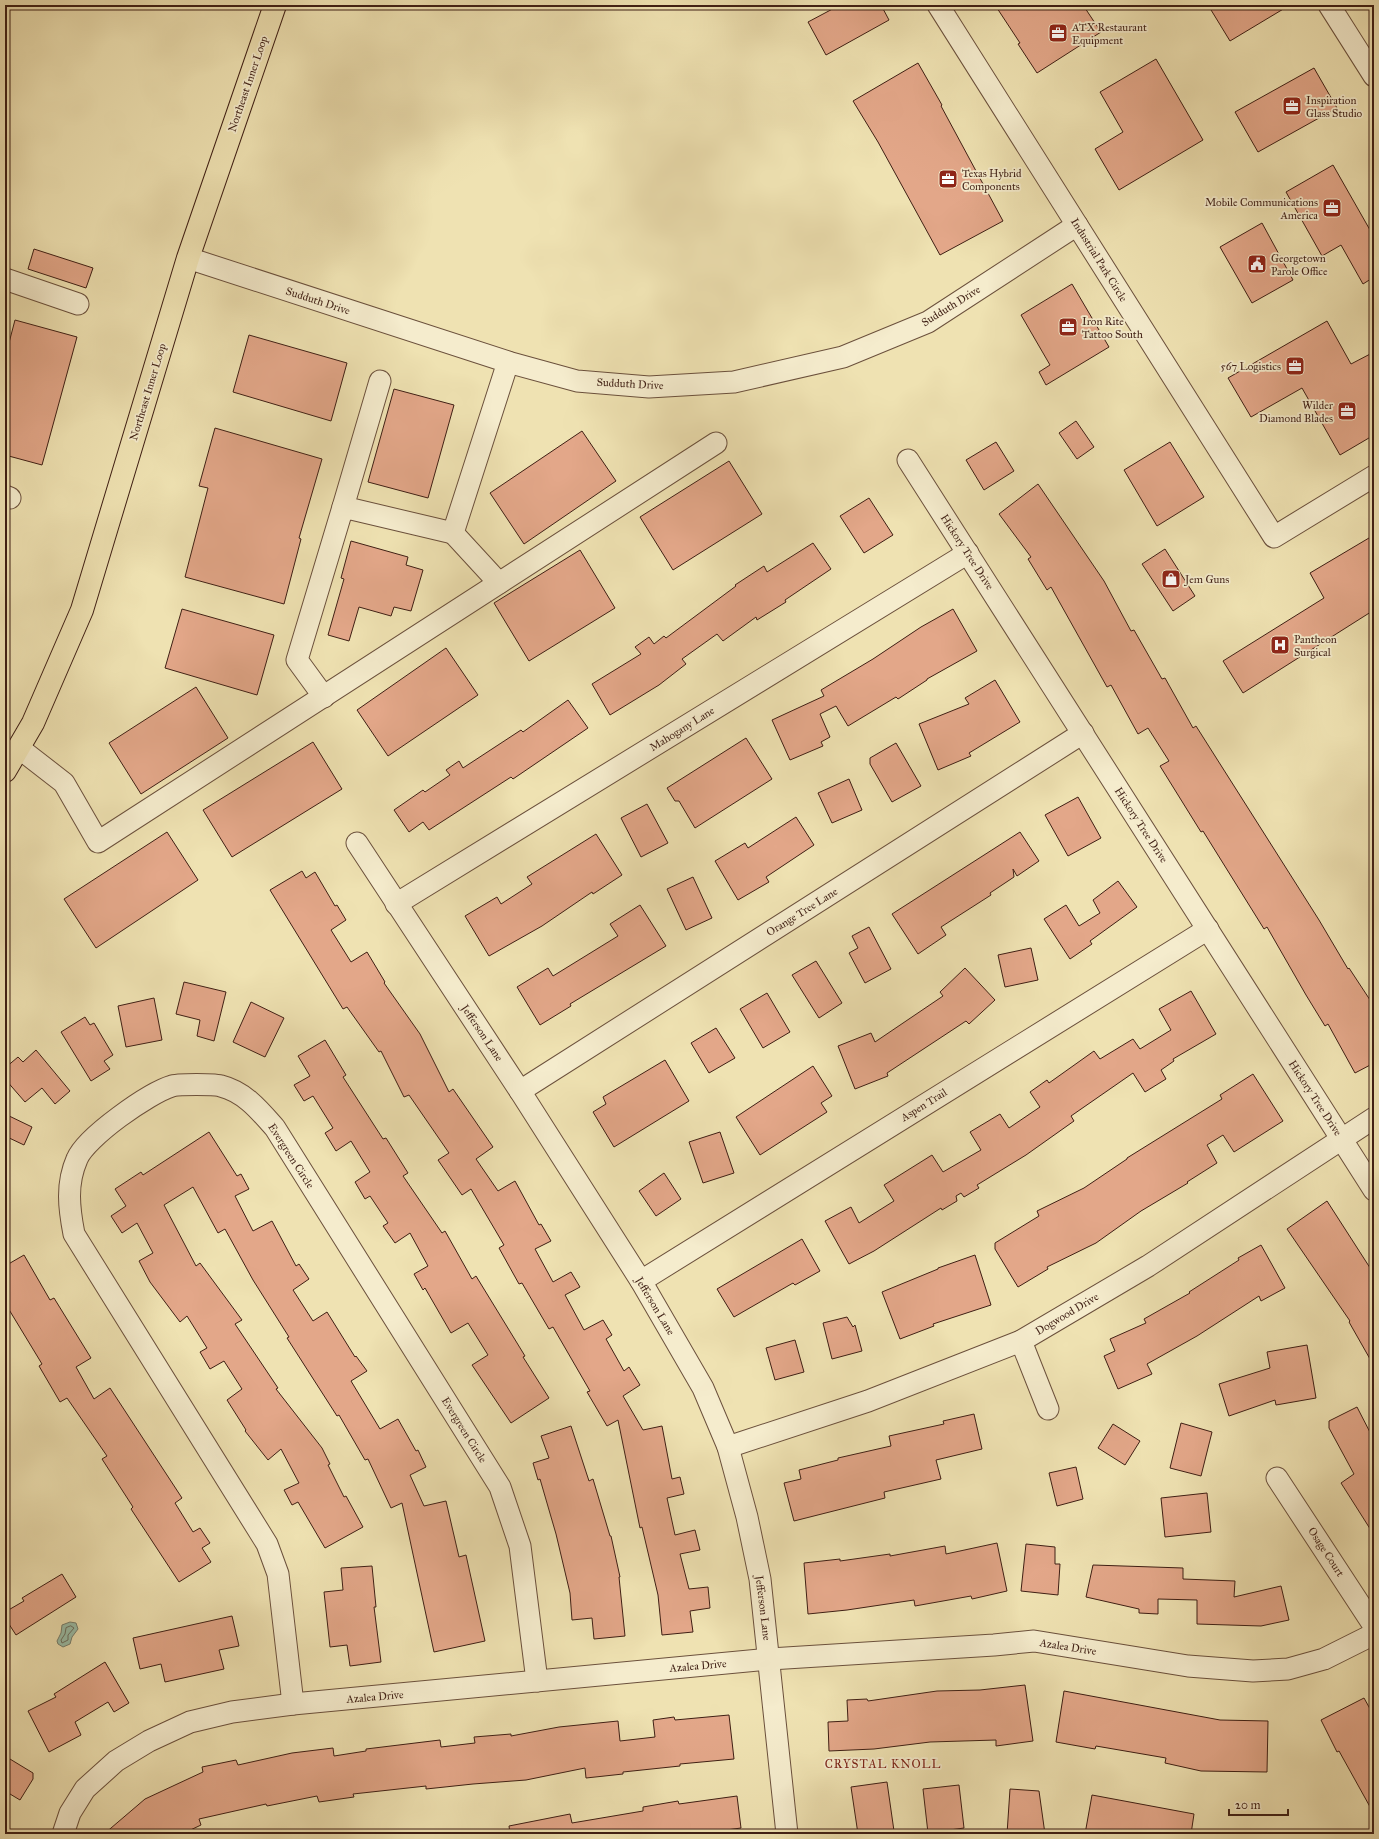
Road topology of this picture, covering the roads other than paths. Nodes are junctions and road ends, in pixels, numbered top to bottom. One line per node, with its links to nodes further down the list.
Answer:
1 (276, 5): 6 (main road, Northeast Inner Loop)
2 (938, 5): 5 (street, Industrial Park Circle)
3 (1329, 5): 4 (street)
4 (1374, 76)
5 (1076, 225): 9 (street, Sudduth Drive); 13 (street, Industrial Park Circle)
6 (188, 258): 9 (street, Sudduth Drive); 20 (main road, Northeast Inner Loop)
7 (5, 279): 8 (street)
8 (78, 304)
9 (508, 362): 15 (street)
10 (380, 381): 14 (street)
11 (716, 443): 17 (street)
12 (908, 460): 16 (street, Hickory Tree Drive)
13 (1374, 476)
14 (344, 507): 15 (street); 18 (street)
15 (452, 533): 17 (street)
16 (968, 553): 19 (street, Hickory Tree Drive); 23 (street, Mahogany Lane)
17 (499, 583): 18 (street)
18 (324, 697): 20 (street)
19 (1083, 733): 24 (street, Hickory Tree Drive); 25 (street, Orange Tree Lane)
20 (19, 748): 21 (main road, Northeast Inner Loop)
21 (5, 771)
22 (357, 843): 23 (street, Jefferson Lane)
23 (396, 904): 25 (street, Jefferson Lane)
24 (1208, 929): 27 (street, Hickory Tree Drive); 29 (street, Aspen Trail)
25 (520, 1091): 29 (street, Jefferson Lane)
26 (1374, 1118): 27 (street, Dogwood Drive)
27 (1342, 1140): 28 (street, Hickory Tree Drive); 30 (street, Dogwood Drive)
28 (1374, 1190)
29 (641, 1282): 32 (street, Jefferson Lane)
30 (1021, 1341): 31 (street); 32 (street, Dogwood Drive)
31 (1048, 1409)
32 (728, 1447): 36 (street, Jefferson Lane)
33 (1277, 1478): 34 (street, Osage Court)
34 (1374, 1626)
35 (1374, 1634): 36 (street, Azalea Drive)
36 (770, 1659): 37 (street, Azalea Drive); 40 (street, Jefferson Lane)
37 (537, 1681): 38 (street, Azalea Drive); 38 (street, Evergreen Circle)
38 (293, 1704): 39 (street, Azalea Drive)
39 (63, 1834)
40 (787, 1834)

